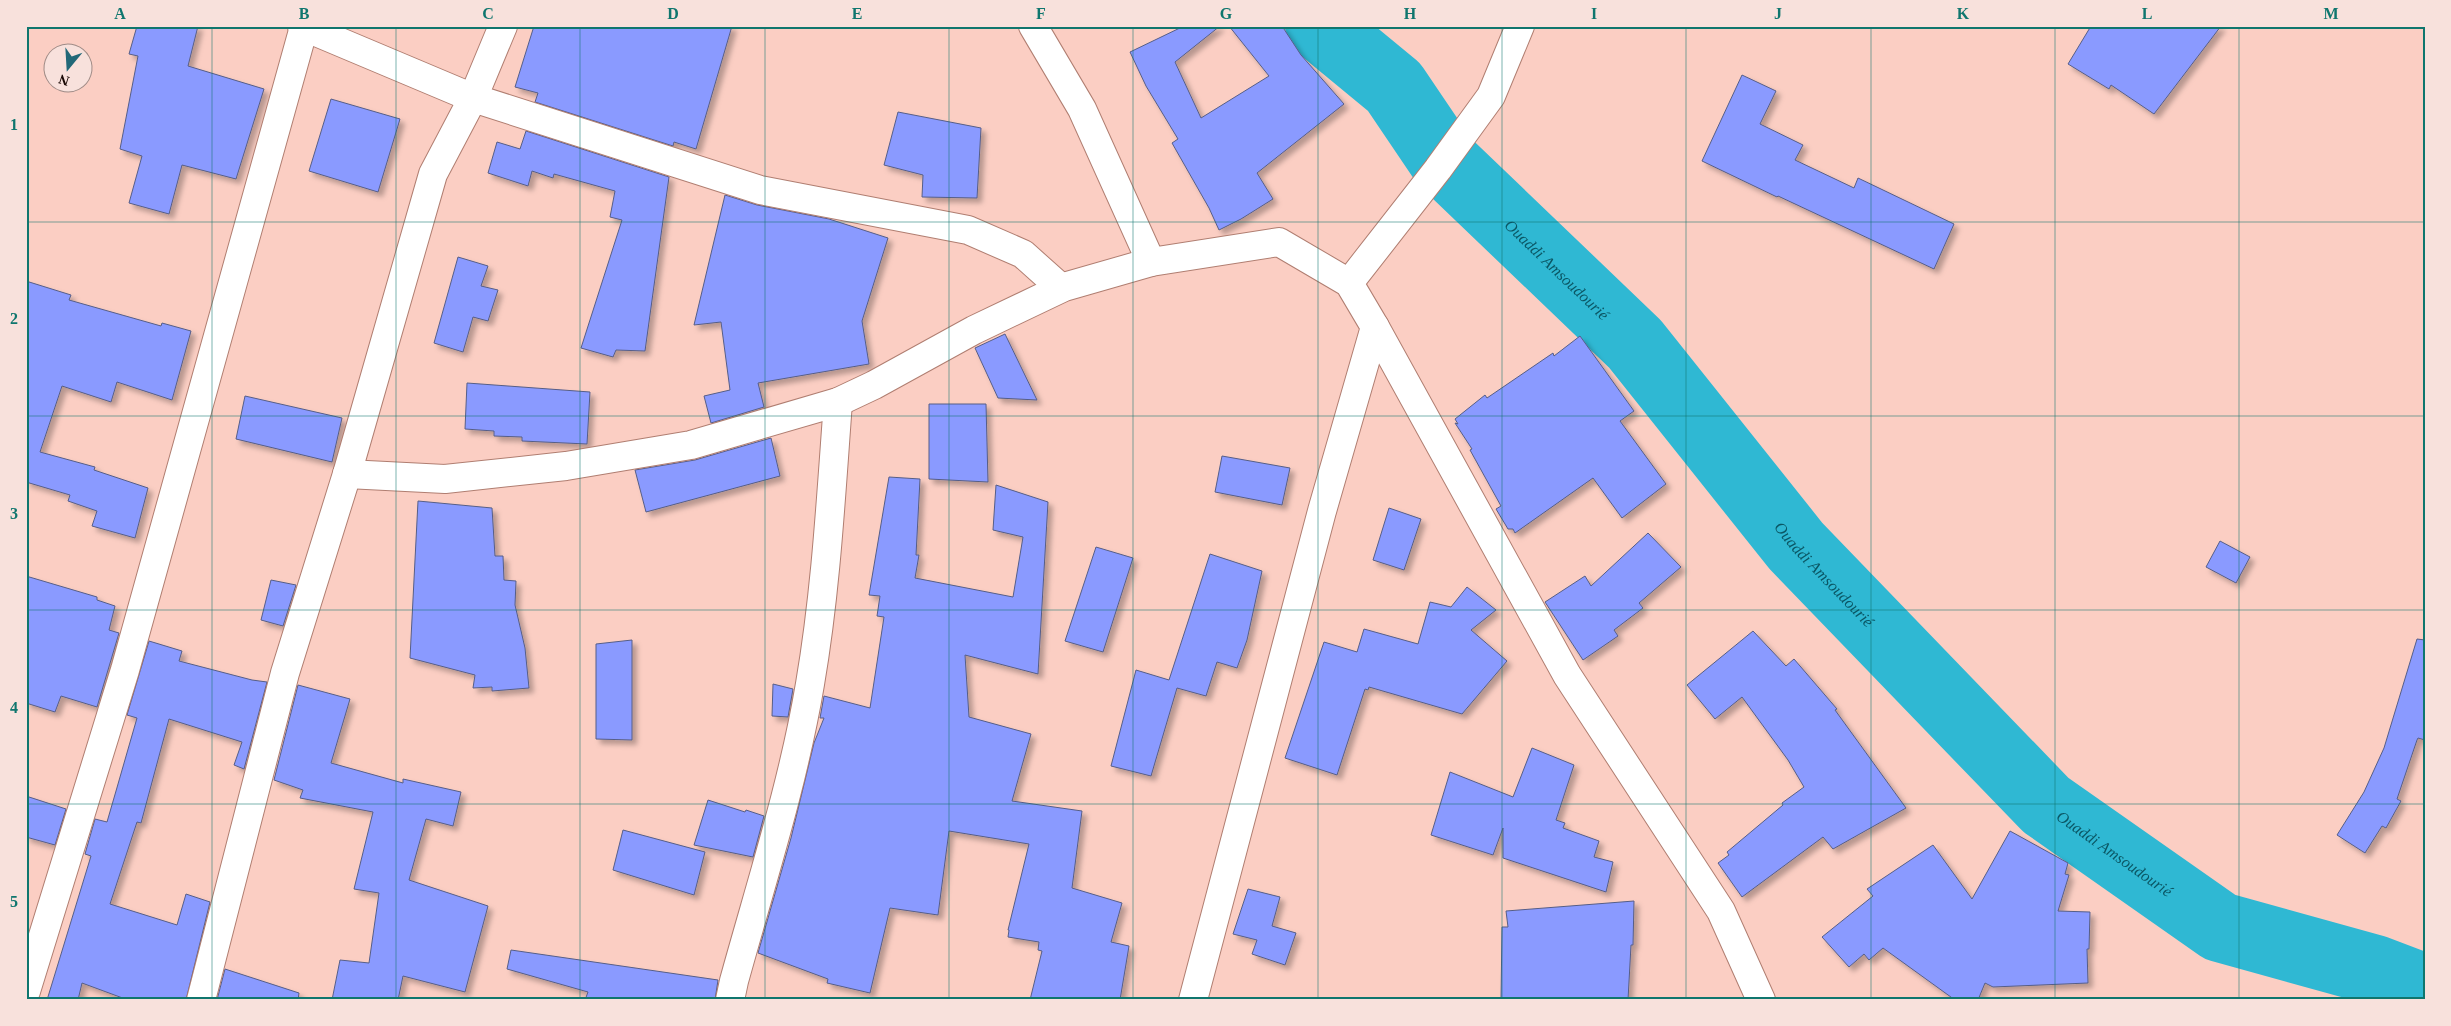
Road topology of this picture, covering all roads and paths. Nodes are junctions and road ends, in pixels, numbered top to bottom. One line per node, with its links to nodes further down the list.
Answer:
1 (303, 26): 5 (street); 12 (street)
2 (503, 26): 5 (street)
3 (1033, 26): 6 (street)
4 (1520, 26): 7 (street)
5 (473, 98): 8 (street); 11 (street)
6 (1151, 262): 7 (street); 8 (street)
7 (1349, 284): 9 (street)
8 (1061, 288): 10 (street)
9 (1375, 327): 15 (street); 16 (street)
10 (838, 402): 11 (street); 14 (street)
11 (347, 474): 13 (street)
12 (26, 991)
13 (201, 1000)
14 (730, 1000)
15 (1193, 1000)
16 (1761, 1000)

